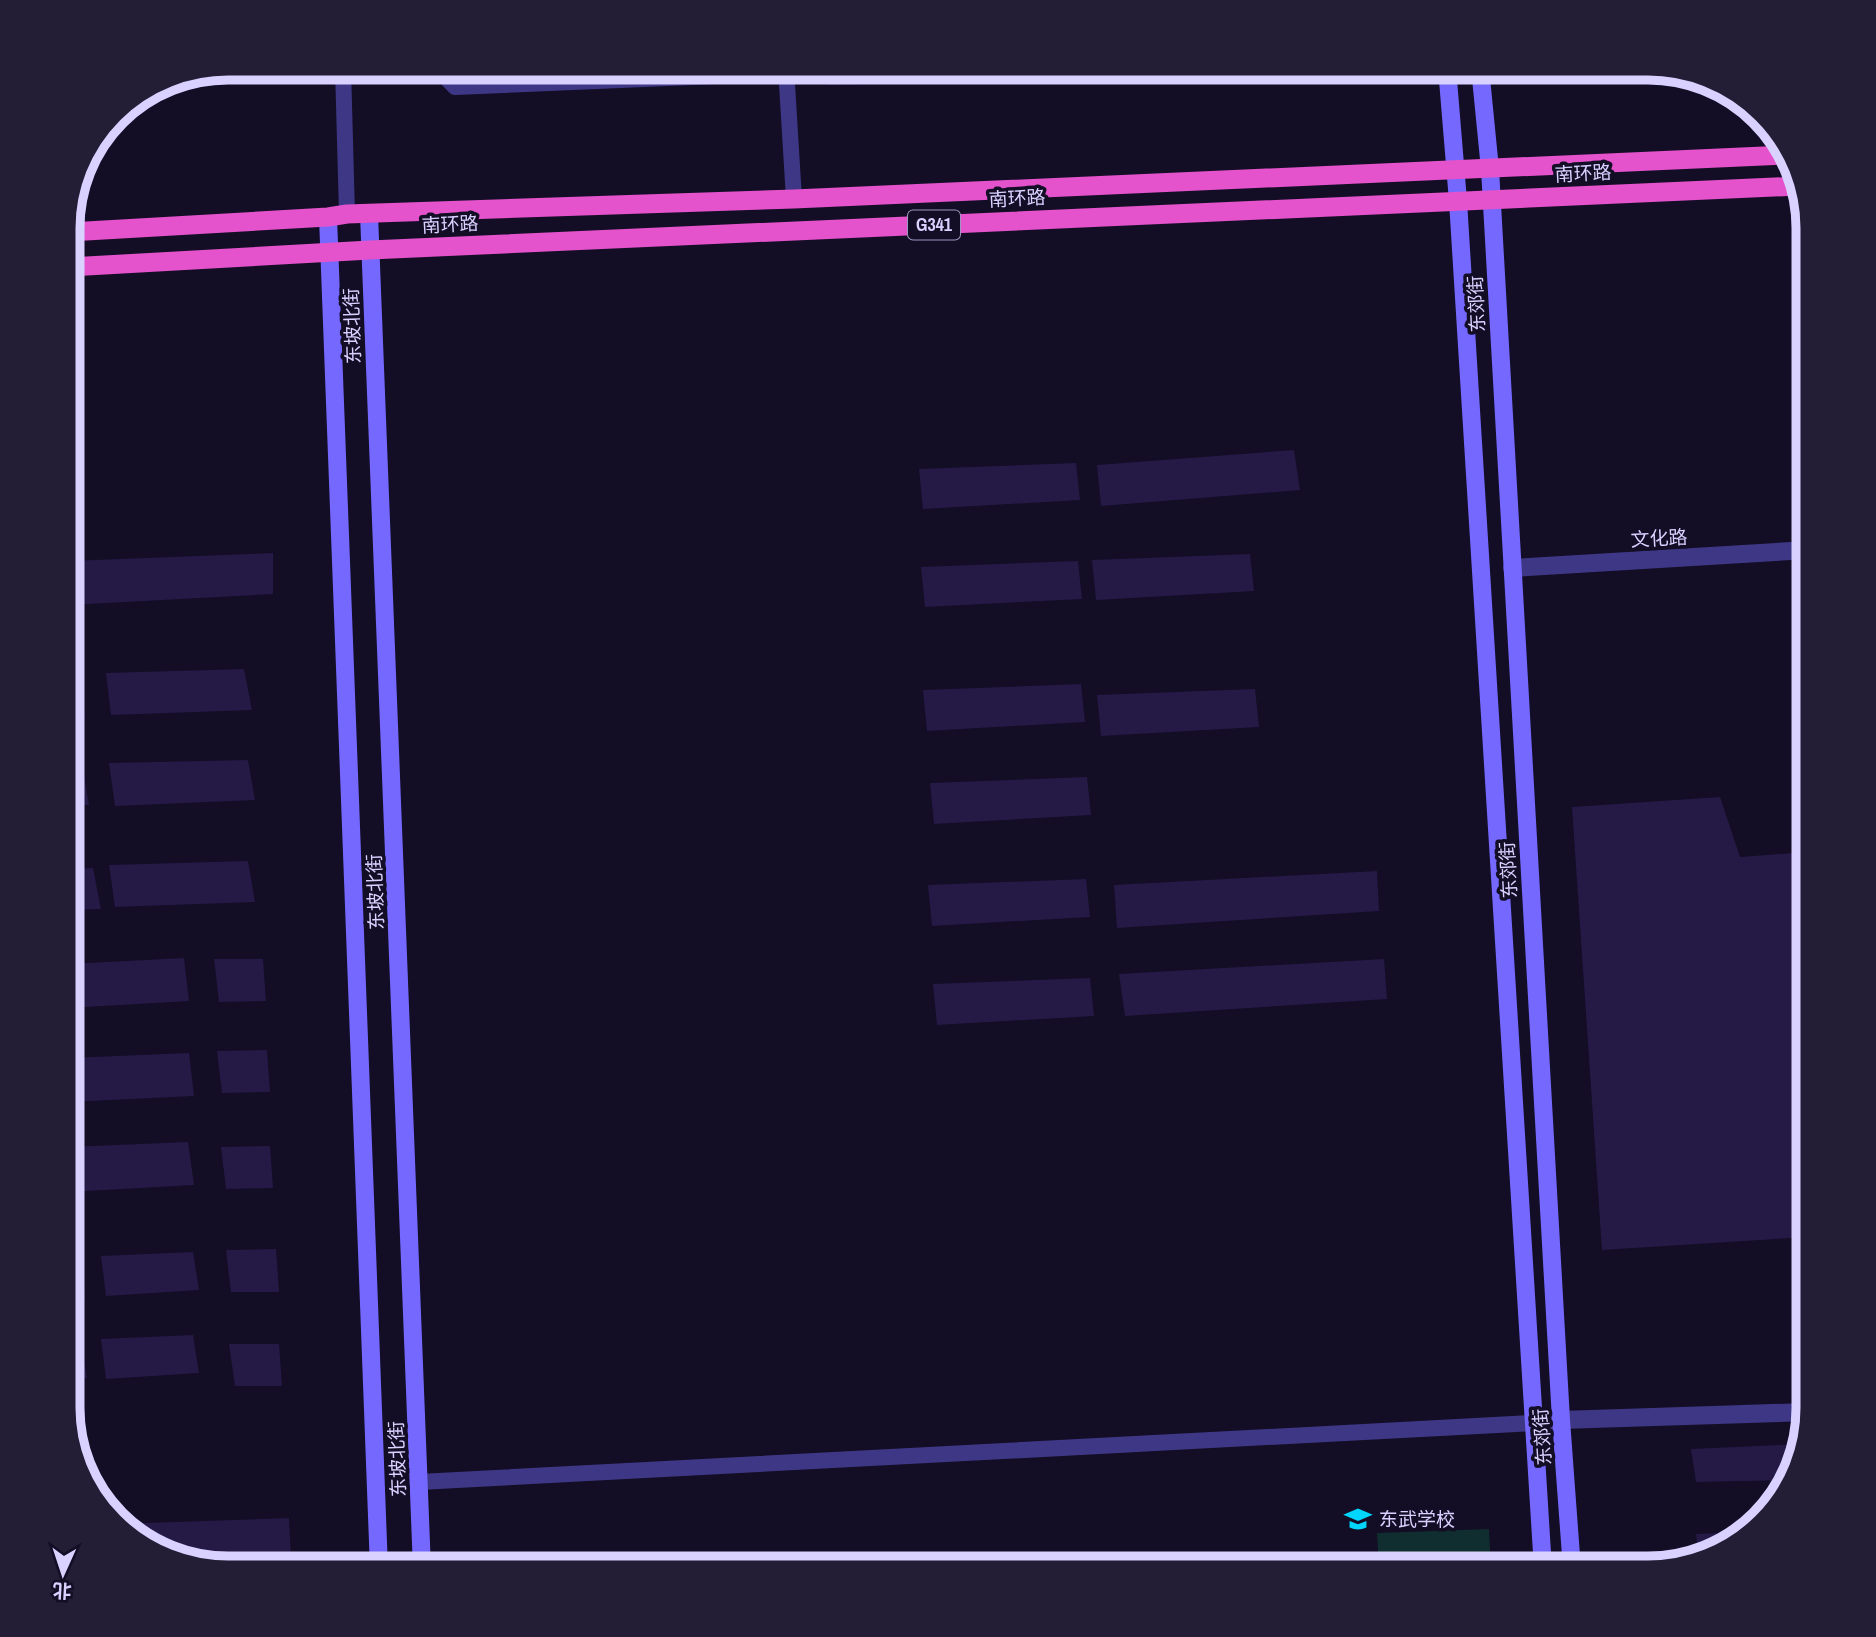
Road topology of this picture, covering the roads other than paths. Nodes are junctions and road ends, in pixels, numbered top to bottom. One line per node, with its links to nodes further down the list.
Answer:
1 (1448, 80): 9 (main road, 东郊街)
2 (1481, 80): 8 (main road, 东郊街)
3 (343, 81): 15 (street)
4 (449, 81): 5 (street)
5 (584, 81)
6 (787, 81): 11 (street)
7 (1777, 156): 8 (highway, 南环路 / G341)
8 (1490, 169): 9 (highway, 南环路 / G341); 12 (main road, 东郊街)
9 (1455, 170): 11 (highway, 南环路 / G341); 13 (main road, 东郊街)
10 (1790, 186): 12 (highway, 南环路 / G341)
11 (794, 199): 14 (highway, 南环路 / G341)
12 (1491, 200): 13 (highway, 南环路 / G341); 21 (main road, 东郊街)
13 (1458, 201): 17 (highway, 南环路 / G341); 24 (main road, 东郊街)
14 (369, 215): 15 (highway, 南环路 / G341); 17 (main road, 东坡北街)
15 (338, 216): 16 (highway, 南环路 / G341); 18 (main road, 东坡北街)
16 (81, 231)
17 (370, 250): 18 (highway, 南环路 / G341); 25 (main road, 东坡北街)
18 (329, 254): 19 (highway, 南环路 / G341); 26 (main road, 东坡北街)
19 (81, 266)
20 (1796, 551): 21 (street, 文化路)
21 (1512, 568): 23 (main road, 东郊街)
22 (1796, 1412): 23 (street)
23 (1561, 1420): 24 (street); 29 (main road, 东郊街)
24 (1533, 1423): 25 (street); 28 (main road, 东郊街)
25 (419, 1482): 27 (main road, 东坡北街)
26 (379, 1556)
27 (422, 1556)
28 (1542, 1556)
29 (1571, 1556)

